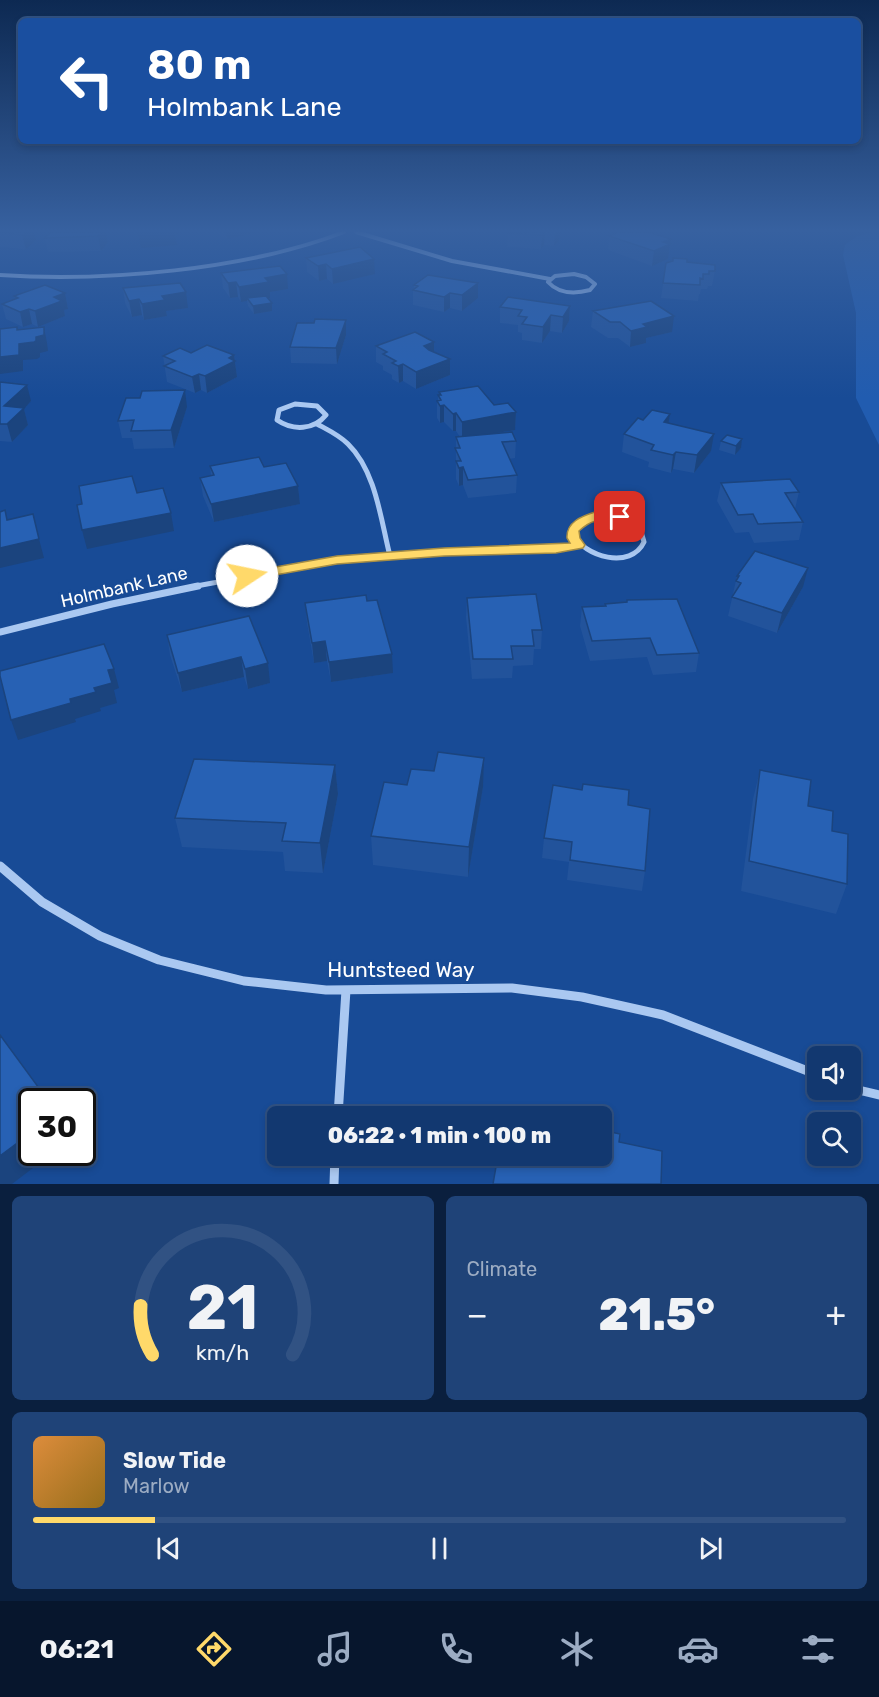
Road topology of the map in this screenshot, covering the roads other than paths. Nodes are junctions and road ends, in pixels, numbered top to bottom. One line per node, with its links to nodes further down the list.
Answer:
1 (553, 287): 2 (street)
2 (593, 287)
3 (317, 424): 3 (street); 5 (street)
4 (578, 545): 4 (street); 5 (street, Holmbank Lane)
5 (390, 556): 6 (street, Holmbank Lane)
6 (0, 632)
7 (0, 866): 8 (street, Huntsteed Way)
8 (346, 990): 9 (street, Huntsteed Way); 12 (street)
9 (807, 1070)
10 (861, 1091): 11 (street)
11 (879, 1095)
12 (339, 1106)
13 (335, 1166): 14 (street)
14 (334, 1184)

